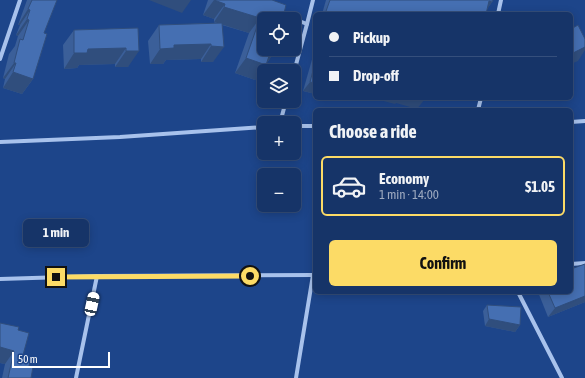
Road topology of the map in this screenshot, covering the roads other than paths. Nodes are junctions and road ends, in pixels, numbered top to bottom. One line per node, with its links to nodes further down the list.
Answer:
1 (20, 0): 7 (street)
2 (313, 0): 6 (street)
3 (501, 0): 4 (street)
4 (498, 12)
5 (301, 22): 6 (street)
6 (307, 24): 8 (street)
7 (0, 59)
8 (296, 64)
9 (585, 121): 10 (street)
10 (573, 122)
11 (301, 126): 12 (street)
12 (313, 126)
13 (257, 128): 14 (street)
14 (0, 142)
15 (585, 263): 16 (street)
16 (573, 264)
17 (313, 275): 18 (street)
18 (98, 276): 19 (street); 22 (street)
19 (0, 279)
20 (313, 281): 23 (street)
21 (519, 294): 24 (street)
22 (76, 378)
23 (296, 378)
24 (562, 378)

